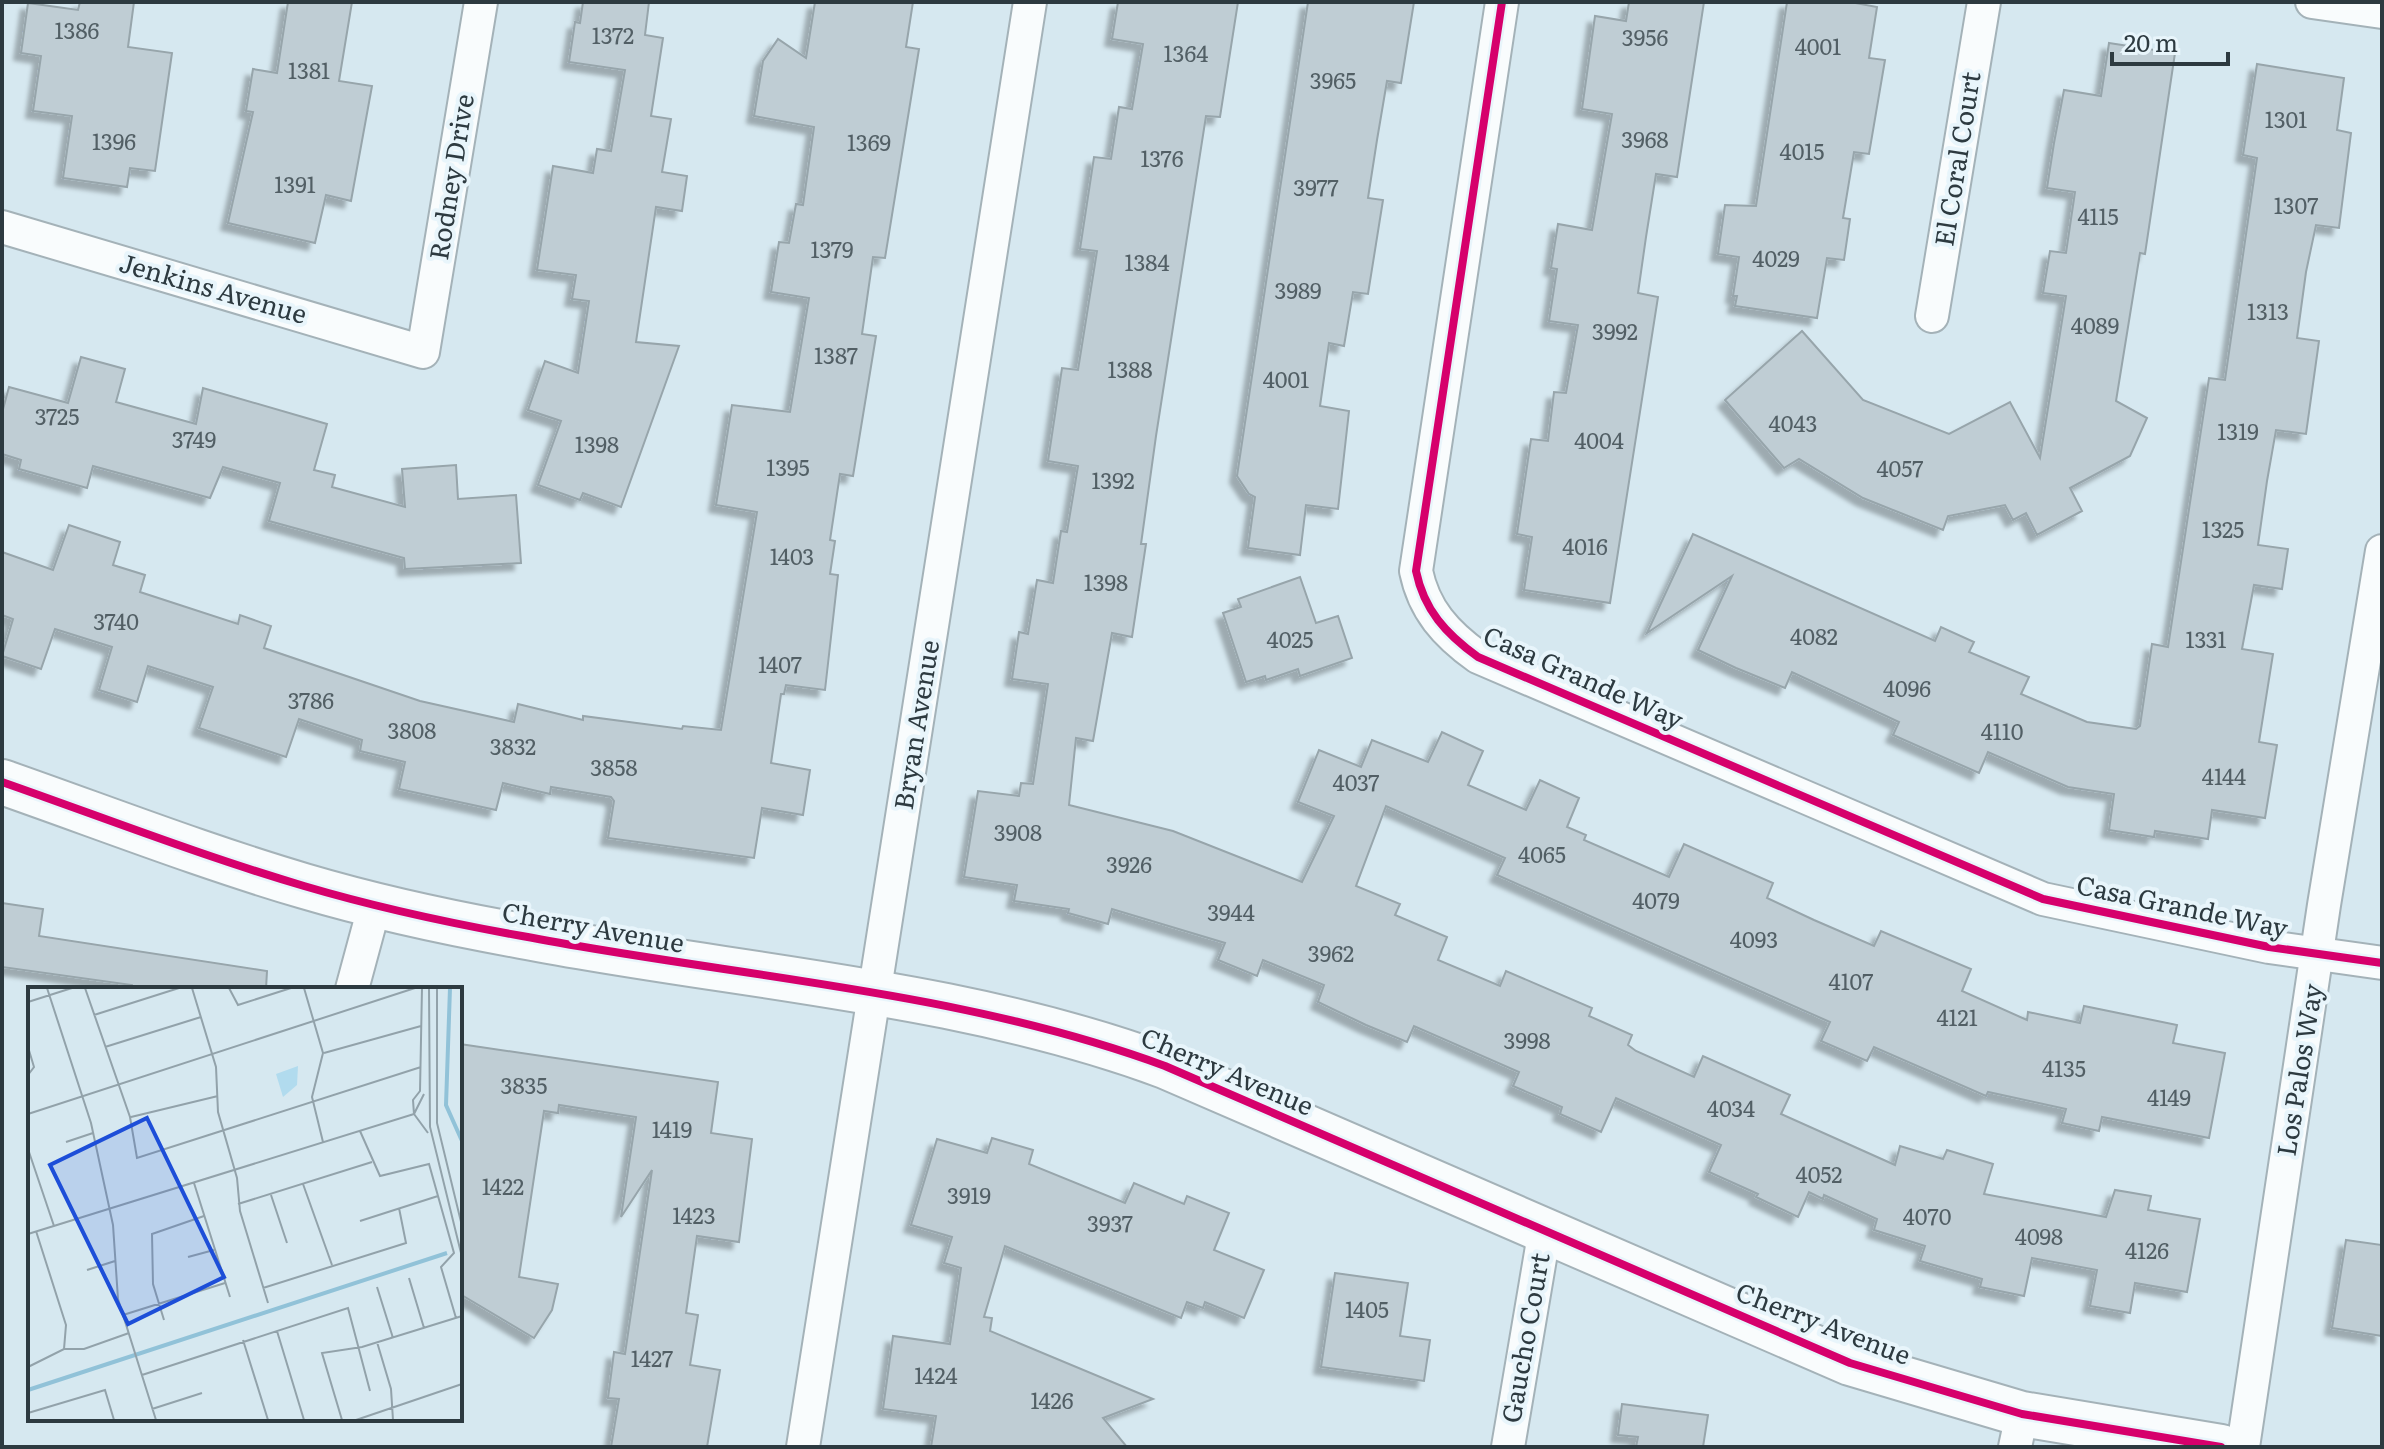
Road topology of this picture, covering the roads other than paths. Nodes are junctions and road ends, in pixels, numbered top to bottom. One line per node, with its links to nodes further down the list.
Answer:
1 (481, 2): 9 (street, Rodney Drive)
2 (1030, 2): 16 (street, Bryan Avenue)
3 (1502, 2): 13 (street, Casa Grande Way)
4 (1984, 2): 8 (street, El Coral Court)
5 (2312, 2): 6 (street)
6 (2382, 12)
7 (2, 227): 9 (street, Jenkins Avenue)
8 (1932, 316)
9 (423, 352)
10 (2382, 551): 13 (street, Los Palos Way)
11 (2, 782): 12 (street, Cherry Avenue)
12 (375, 904): 15 (street); 16 (street, Cherry Avenue)
13 (2317, 954): 14 (street, Casa Grande Way); 22 (street, Los Palos Way)
14 (2382, 963)
15 (353, 987)
16 (874, 992): 17 (street, Cherry Avenue); 19 (street, Bryan Avenue)
17 (1545, 1229): 18 (street, Cherry Avenue); 20 (street, Gaucho Court)
18 (2018, 1430): 21 (street, Cherry Avenue)
19 (803, 1447)
20 (1508, 1447)
21 (2221, 1447)
22 (2243, 1447)

